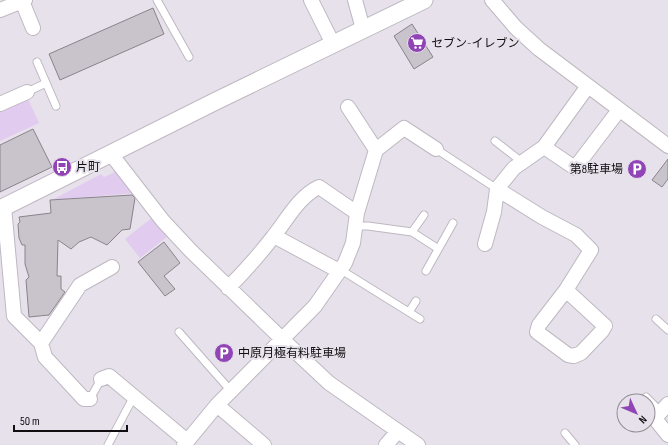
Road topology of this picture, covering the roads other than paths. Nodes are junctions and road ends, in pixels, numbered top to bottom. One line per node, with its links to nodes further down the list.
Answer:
1 (23, 0): 7 (street); 8 (street)
2 (158, 0): 11 (lane)
3 (311, 0): 10 (street)
4 (356, 0): 9 (street)
5 (424, 0): 9 (street)
6 (492, 0): 14 (street)
7 (0, 10)
8 (33, 28)
9 (363, 29): 10 (street)
10 (333, 44): 25 (street)
11 (189, 57)
12 (37, 62): 13 (lane)
13 (46, 83): 15 (lane); 17 (lane)
14 (588, 86): 19 (street); 22 (street)
15 (27, 92): 16 (street)
16 (0, 104)
17 (56, 106)
18 (348, 107): 24 (street)
19 (619, 110): 21 (street); 22 (street)
20 (495, 141): 26 (lane)
21 (668, 146)
22 (544, 147): 26 (street)
23 (436, 149): 24 (street); 27 (lane)
24 (376, 150): 30 (street)
25 (111, 154): 28 (street); 39 (street)
26 (522, 162): 27 (street)
27 (497, 189): 34 (street); 40 (street)
28 (2, 208): 48 (street)
29 (424, 215): 32 (lane)
30 (357, 219): 32 (lane); 33 (street); 37 (street)
31 (453, 222): 35 (lane)
32 (412, 232): 35 (lane)
33 (274, 236): 37 (street); 39 (street)
34 (484, 244)
35 (437, 248): 38 (lane)
36 (112, 267): 48 (street)
37 (339, 271): 42 (lane); 47 (street)
38 (426, 271)
39 (228, 288): 47 (street)
40 (566, 290): 40 (street)
41 (416, 300): 42 (lane)
42 (409, 312): 43 (lane)
43 (420, 319)
44 (656, 319): 45 (lane)
45 (668, 330)
46 (179, 332): 50 (lane)
47 (282, 339): 50 (street); 55 (street)
48 (41, 343): 52 (street)
49 (101, 380): 51 (street); 52 (lane)
50 (231, 391): 53 (street)
51 (134, 396): 58 (street); 59 (lane)
52 (90, 399)
53 (217, 405): 58 (street); 60 (street)
54 (664, 408): 57 (street)
55 (398, 431): 61 (street); 62 (street)
56 (565, 434): 63 (lane)
57 (668, 435)
58 (186, 443)
59 (108, 445)
60 (264, 445)
61 (386, 445)
62 (418, 445)
63 (575, 445)

